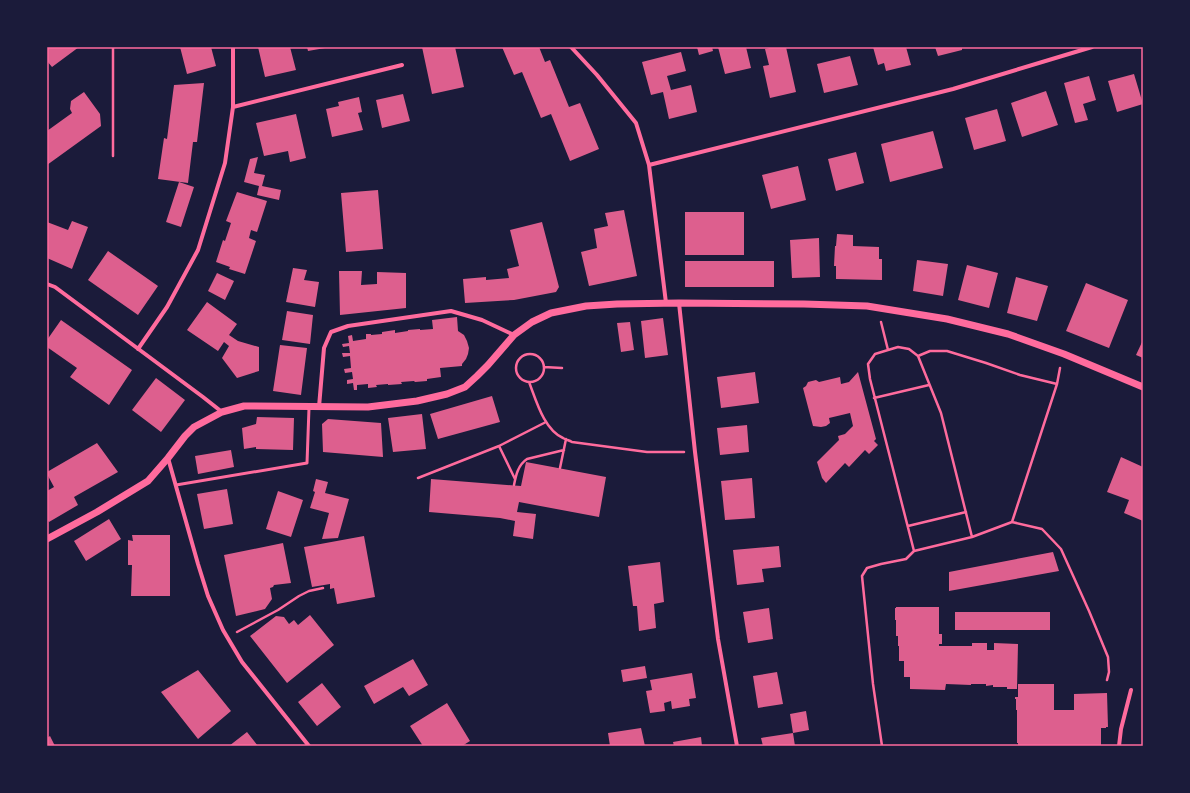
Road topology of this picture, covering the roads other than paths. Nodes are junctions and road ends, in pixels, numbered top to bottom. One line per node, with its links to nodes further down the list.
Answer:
1 (233, 47): 5 (street)
2 (571, 47): 6 (street)
3 (1092, 47): 6 (street)
4 (402, 65): 5 (street)
5 (233, 107): 11 (street)
6 (649, 165): 8 (street)
7 (47, 284): 11 (street)
8 (666, 303): 9 (street); 10 (street)
9 (678, 303): 12 (street); 21 (street)
10 (514, 335): 14 (street); 14 (street)
11 (138, 349): 15 (street)
12 (1143, 388)
13 (310, 407): 14 (street); 15 (street); 17 (lane)
14 (319, 407)
15 (222, 412): 16 (street)
16 (168, 458): 17 (street); 18 (street)
17 (176, 485): 20 (street)
18 (47, 539)
19 (1131, 690): 22 (street)
20 (309, 746)
21 (737, 746)
22 (1119, 746)

